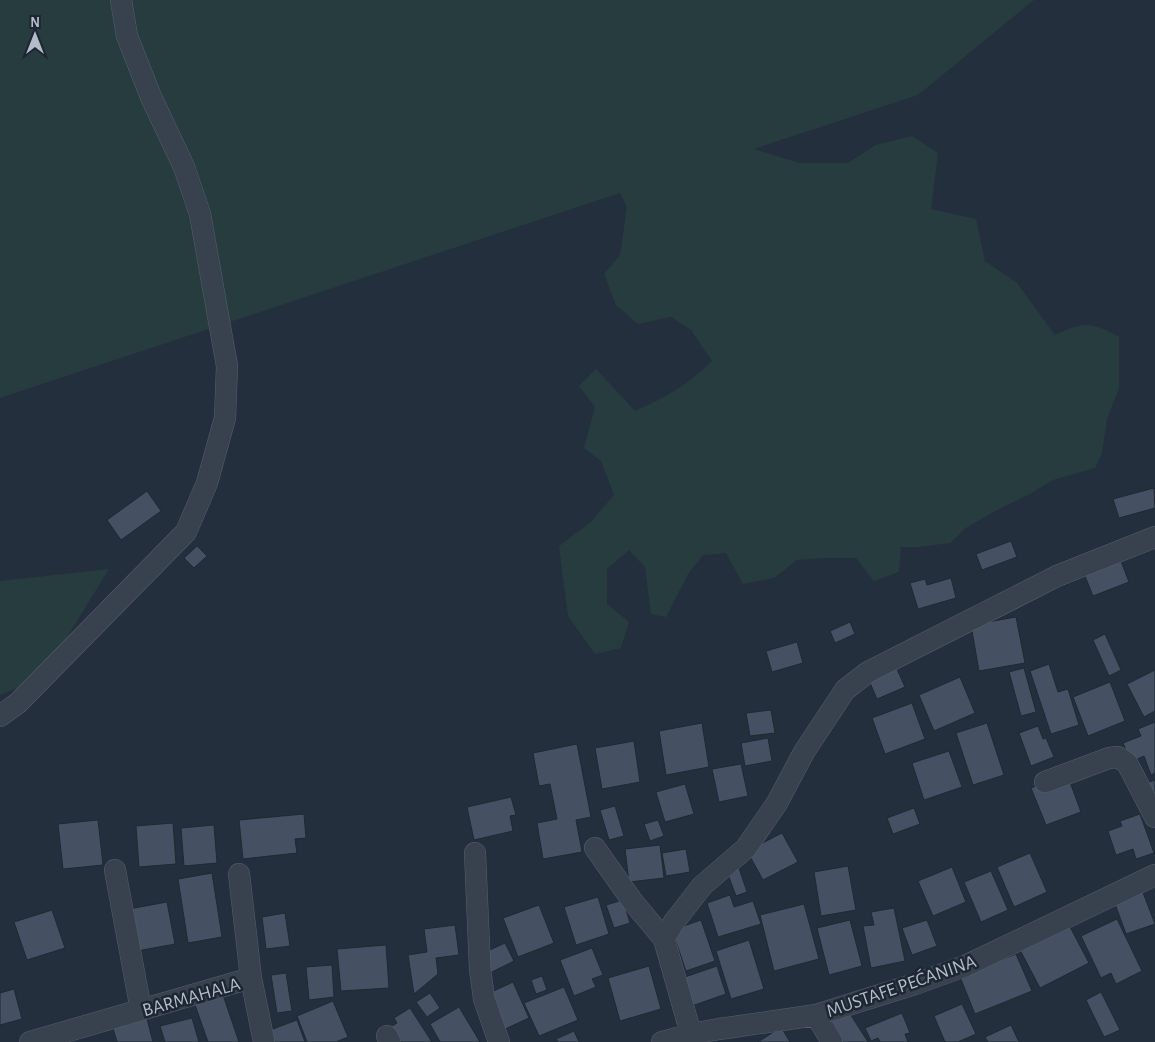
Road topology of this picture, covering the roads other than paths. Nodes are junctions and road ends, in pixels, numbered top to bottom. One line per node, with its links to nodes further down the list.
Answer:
1 (121, 0): 3 (street)
2 (1155, 537): 11 (street)
3 (0, 716)
4 (1045, 782): 5 (street)
5 (1155, 817)
6 (595, 848): 11 (street)
7 (475, 853): 18 (street)
8 (115, 870): 13 (street)
9 (239, 874): 12 (street, BARMAHALA)
10 (1155, 875): 14 (street, MUSTAFE PEĆANINA)
11 (664, 940): 15 (street)
12 (251, 978): 13 (street, BARMAHALA); 17 (street)
13 (141, 1010): 16 (street, BARMAHALA)
14 (816, 1014): 15 (street, MUSTAFE PEĆANINA); 20 (street)
15 (691, 1034): 19 (street, MUSTAFE PEĆANINA)
16 (30, 1042)
17 (264, 1042)
18 (499, 1042)
19 (662, 1042)
20 (832, 1042)

